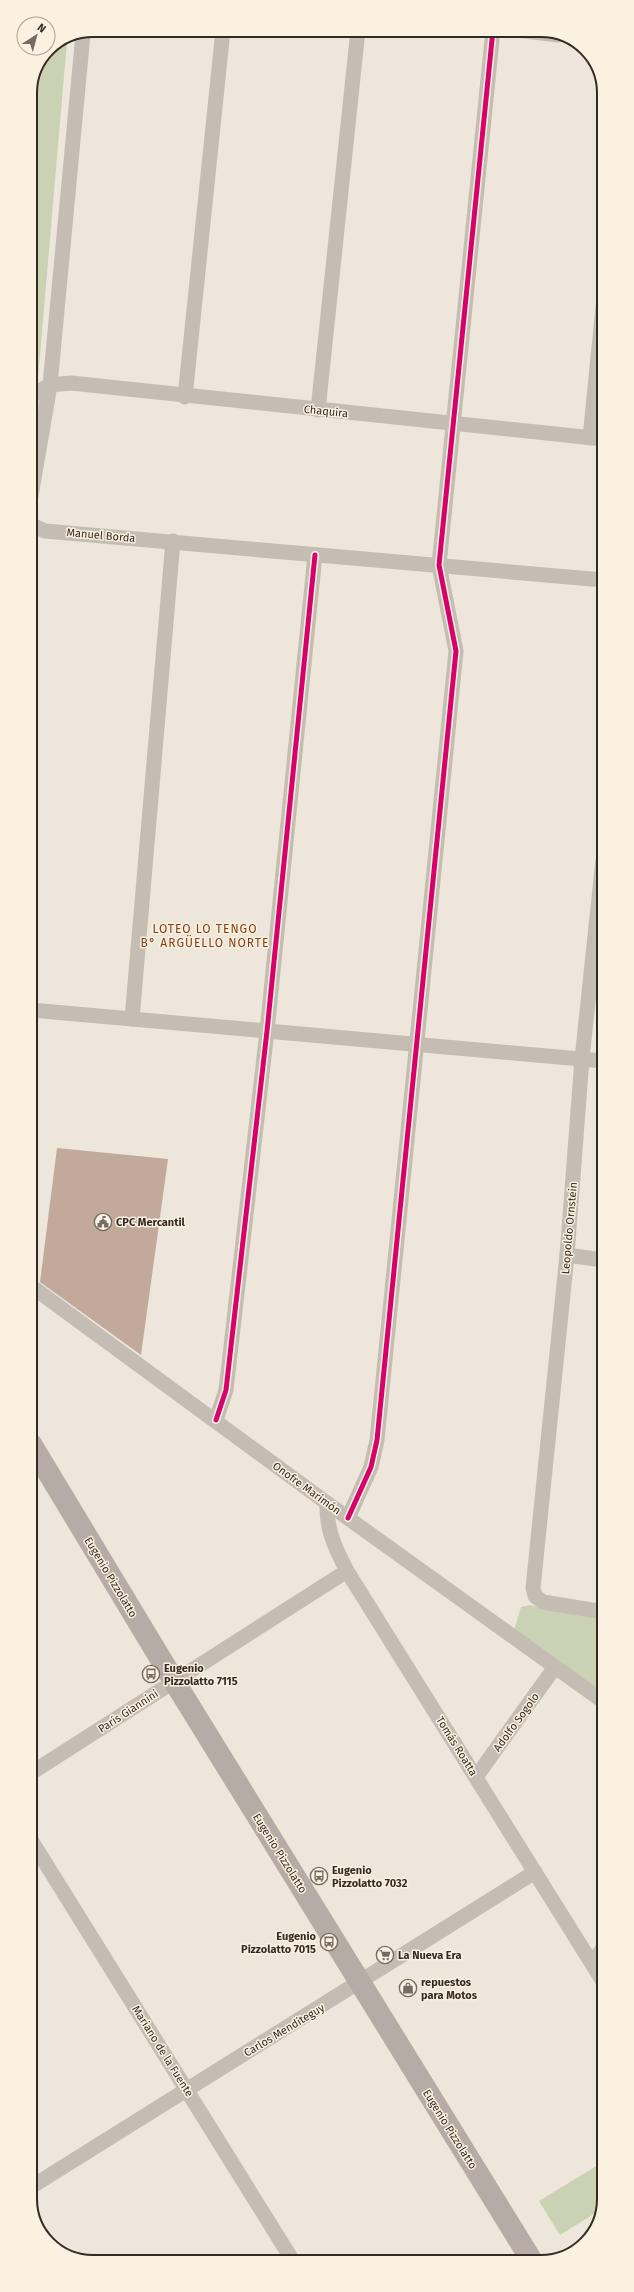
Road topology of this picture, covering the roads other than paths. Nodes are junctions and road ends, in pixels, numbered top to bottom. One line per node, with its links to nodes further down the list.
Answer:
1 (222, 37): 7 (street)
2 (357, 37): 8 (street)
3 (492, 37): 9 (street)
4 (83, 38): 5 (street)
5 (50, 385): 6 (street); 7 (street, Chaquira); 11 (street)
6 (37, 392)
7 (185, 397): 8 (street, Chaquira)
8 (318, 410): 9 (street, Chaquira)
9 (454, 424): 10 (street, Chaquira); 15 (street)
10 (597, 439)
11 (37, 461)
12 (37, 527): 13 (street, Manuel Borda)
13 (173, 541): 14 (street, Manuel Borda); 19 (street)
14 (315, 555): 15 (street); 20 (street)
15 (439, 566): 16 (street); 21 (street)
16 (597, 579)
17 (597, 917): 22 (street, Leopoldo Ornstein)
18 (37, 1011): 19 (street)
19 (132, 1019): 20 (street)
20 (267, 1031): 21 (street); 27 (street)
21 (417, 1045): 22 (street); 30 (street)
22 (582, 1059): 23 (street); 24 (street, Leopoldo Ornstein)
23 (597, 1060)
24 (567, 1255): 25 (street); 32 (street, Leopoldo Ornstein)
25 (597, 1259)
26 (37, 1290): 27 (street, Onofre Marimón)
27 (216, 1420): 29 (street, Onofre Marimón)
28 (37, 1454): 34 (main road, Eugenio Pizzolatto)
29 (327, 1503): 30 (street, Onofre Marimón); 31 (street, Tomás Roatta)
30 (348, 1518): 33 (street, Onofre Marimón)
31 (346, 1571): 34 (street, París Giannini); 37 (street, Tomás Roatta)
32 (597, 1611)
33 (555, 1667): 35 (street, Onofre Marimón); 37 (street, Adolfo Sogolo)
34 (174, 1681): 36 (street, París Giannini); 43 (main road, Eugenio Pizzolatto)
35 (597, 1697)
36 (37, 1769)
37 (476, 1777): 39 (street, Tomás Roatta)
38 (37, 1850): 44 (street, Mariano de la Fuente)
39 (535, 1872): 41 (street, Tomás Roatta); 43 (street, Carlos Menditeguy)
40 (597, 1956): 41 (street)
41 (592, 1963): 42 (street, Tomás Roatta)
42 (597, 1971)
43 (360, 1983): 44 (street, Carlos Menditeguy); 47 (main road, Eugenio Pizzolatto)
44 (186, 2089): 45 (street, Carlos Menditeguy); 46 (street, Mariano de la Fuente)
45 (37, 2183)
46 (289, 2255)
47 (528, 2255)

